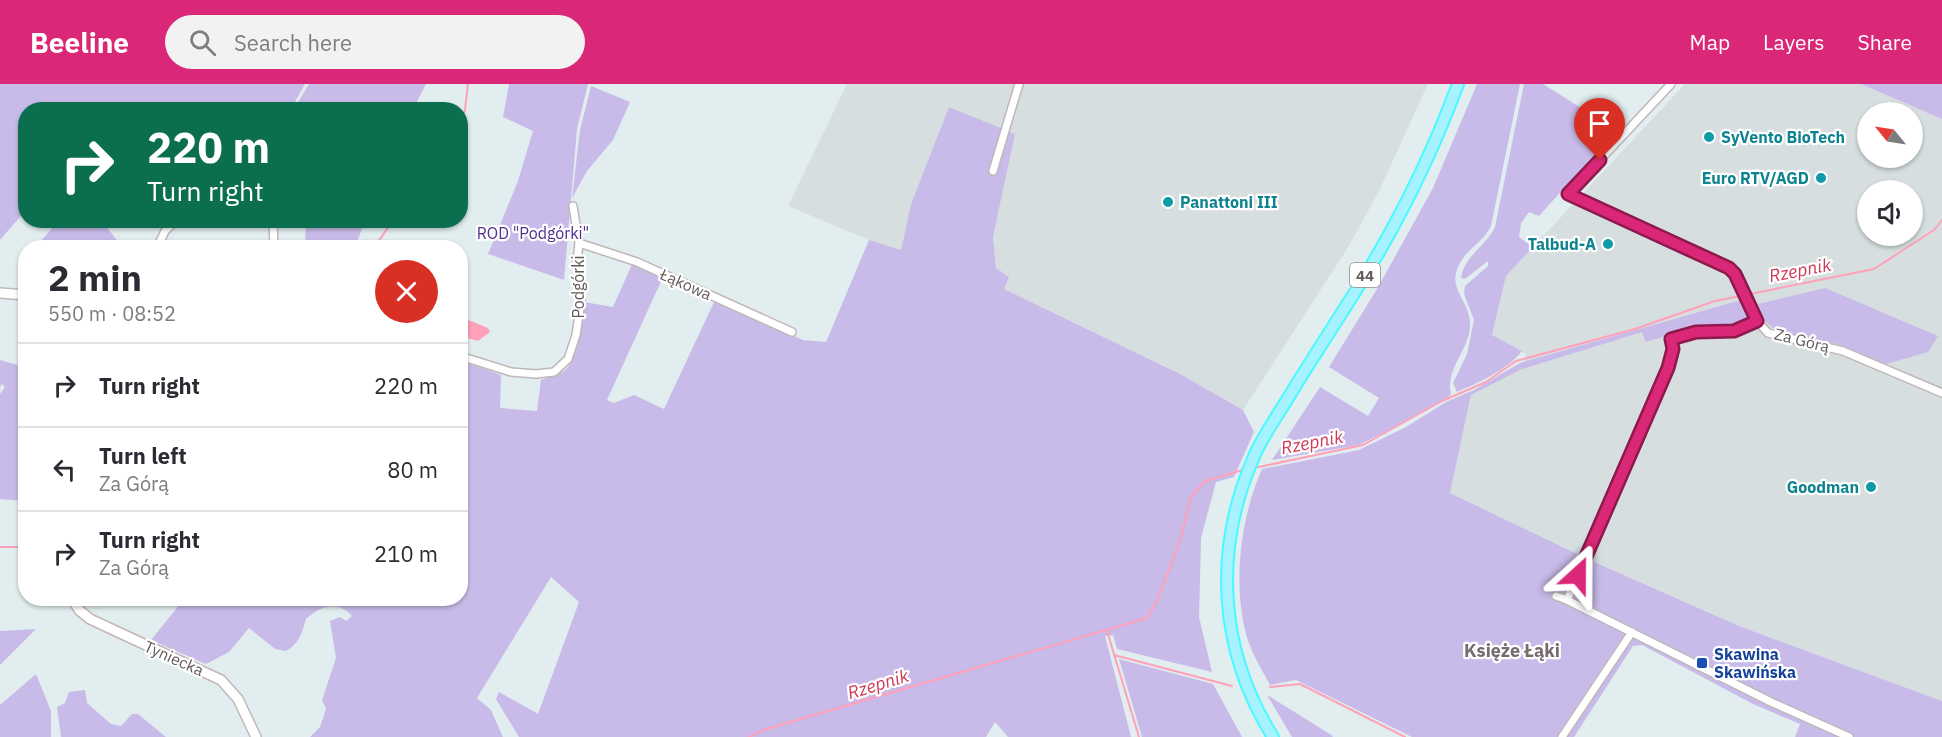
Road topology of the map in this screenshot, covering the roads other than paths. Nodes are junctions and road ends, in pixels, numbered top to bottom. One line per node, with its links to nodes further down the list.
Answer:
1 (1019, 84): 4 (street)
2 (1458, 84): 18 (main road, 44)
3 (1671, 84): 9 (street, Za Górą)
4 (993, 171)
5 (573, 206): 6 (street, Podgórki)
6 (579, 243): 10 (street, Łąkowa); 11 (street, Podgórki)
7 (0, 293): 8 (street)
8 (18, 294)
9 (1757, 321): 12 (street, Za Górą); 14 (street)
10 (792, 332)
11 (468, 359)
12 (1942, 393)
13 (1557, 596): 14 (street)
14 (1567, 600): 16 (street)
15 (77, 606): 17 (street, Tyniecka)
16 (1632, 632): 19 (street); 20 (street)
17 (256, 737)
18 (1273, 737)
19 (1562, 737)
20 (1849, 737)

